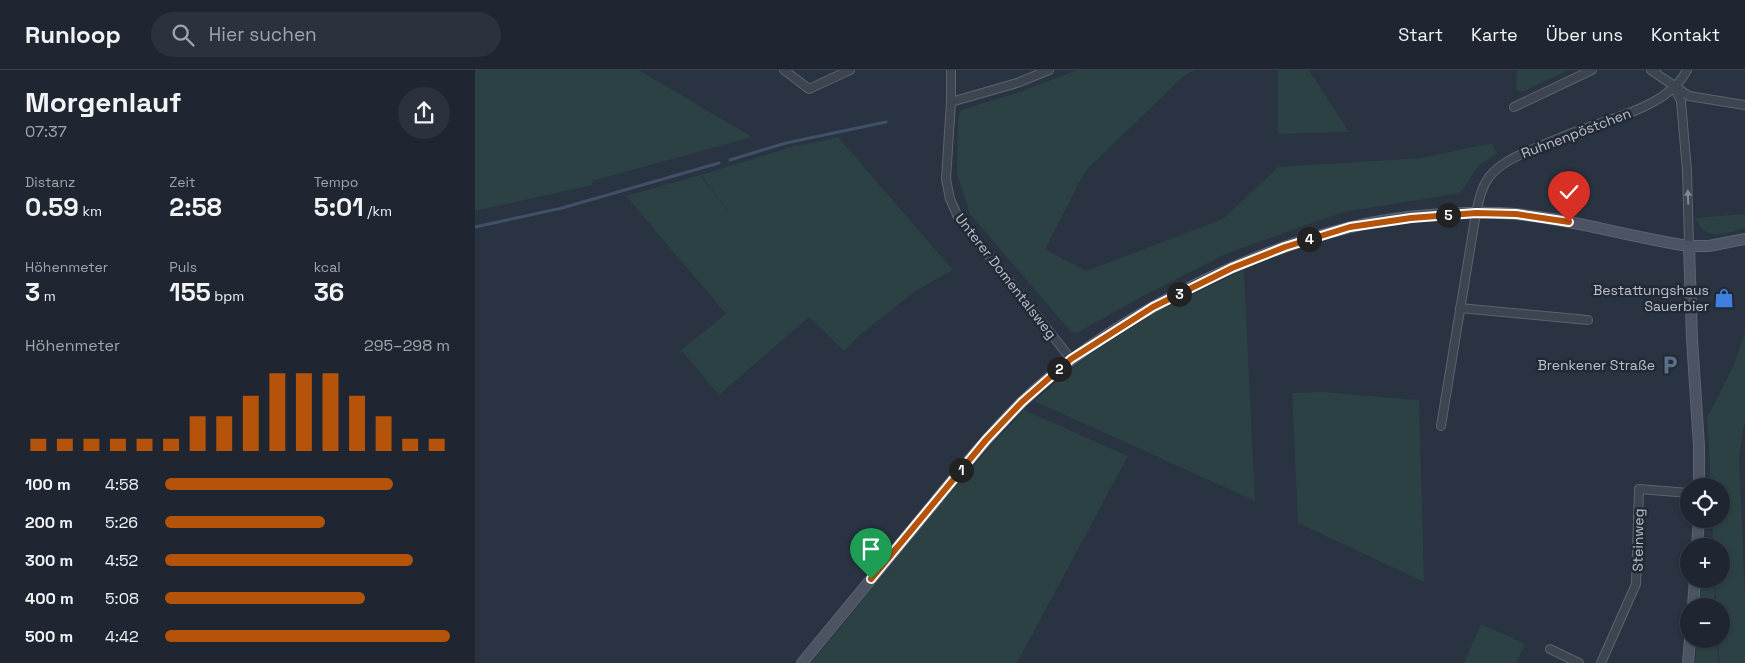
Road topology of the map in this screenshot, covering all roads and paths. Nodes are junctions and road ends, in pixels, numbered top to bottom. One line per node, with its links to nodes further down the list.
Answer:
1 (784, 70): 2 (street)
2 (850, 70)
3 (951, 70): 9 (street, Unterer Domentalsweg)
4 (1049, 70): 9 (street)
5 (1592, 70): 11 (street)
6 (1651, 70): 8 (street)
7 (1687, 70): 8 (street)
8 (1674, 87): 10 (street); 12 (street, Ruhnenpöstchen); 14 (street, one-way to 8)
9 (951, 102): 17 (street, Unterer Domentalsweg)
10 (1745, 105)
11 (1514, 107)
12 (1476, 213): 14 (main road); 15 (street, Ruhnenpöstchen); 17 (main road)
13 (1745, 239): 14 (main road)
14 (1689, 246): 19 (main road)
15 (1460, 308): 16 (street); 18 (street, Ruhnenpöstchen)
16 (1588, 320)
17 (1071, 359): 23 (main road)
18 (1441, 426)
19 (1699, 478)
20 (1680, 492): 25 (street, Steinweg)
21 (1689, 648): 26 (main road)
22 (1549, 649): 24 (street)
23 (802, 663)
24 (1579, 663)
25 (1601, 663)
26 (1688, 663)

